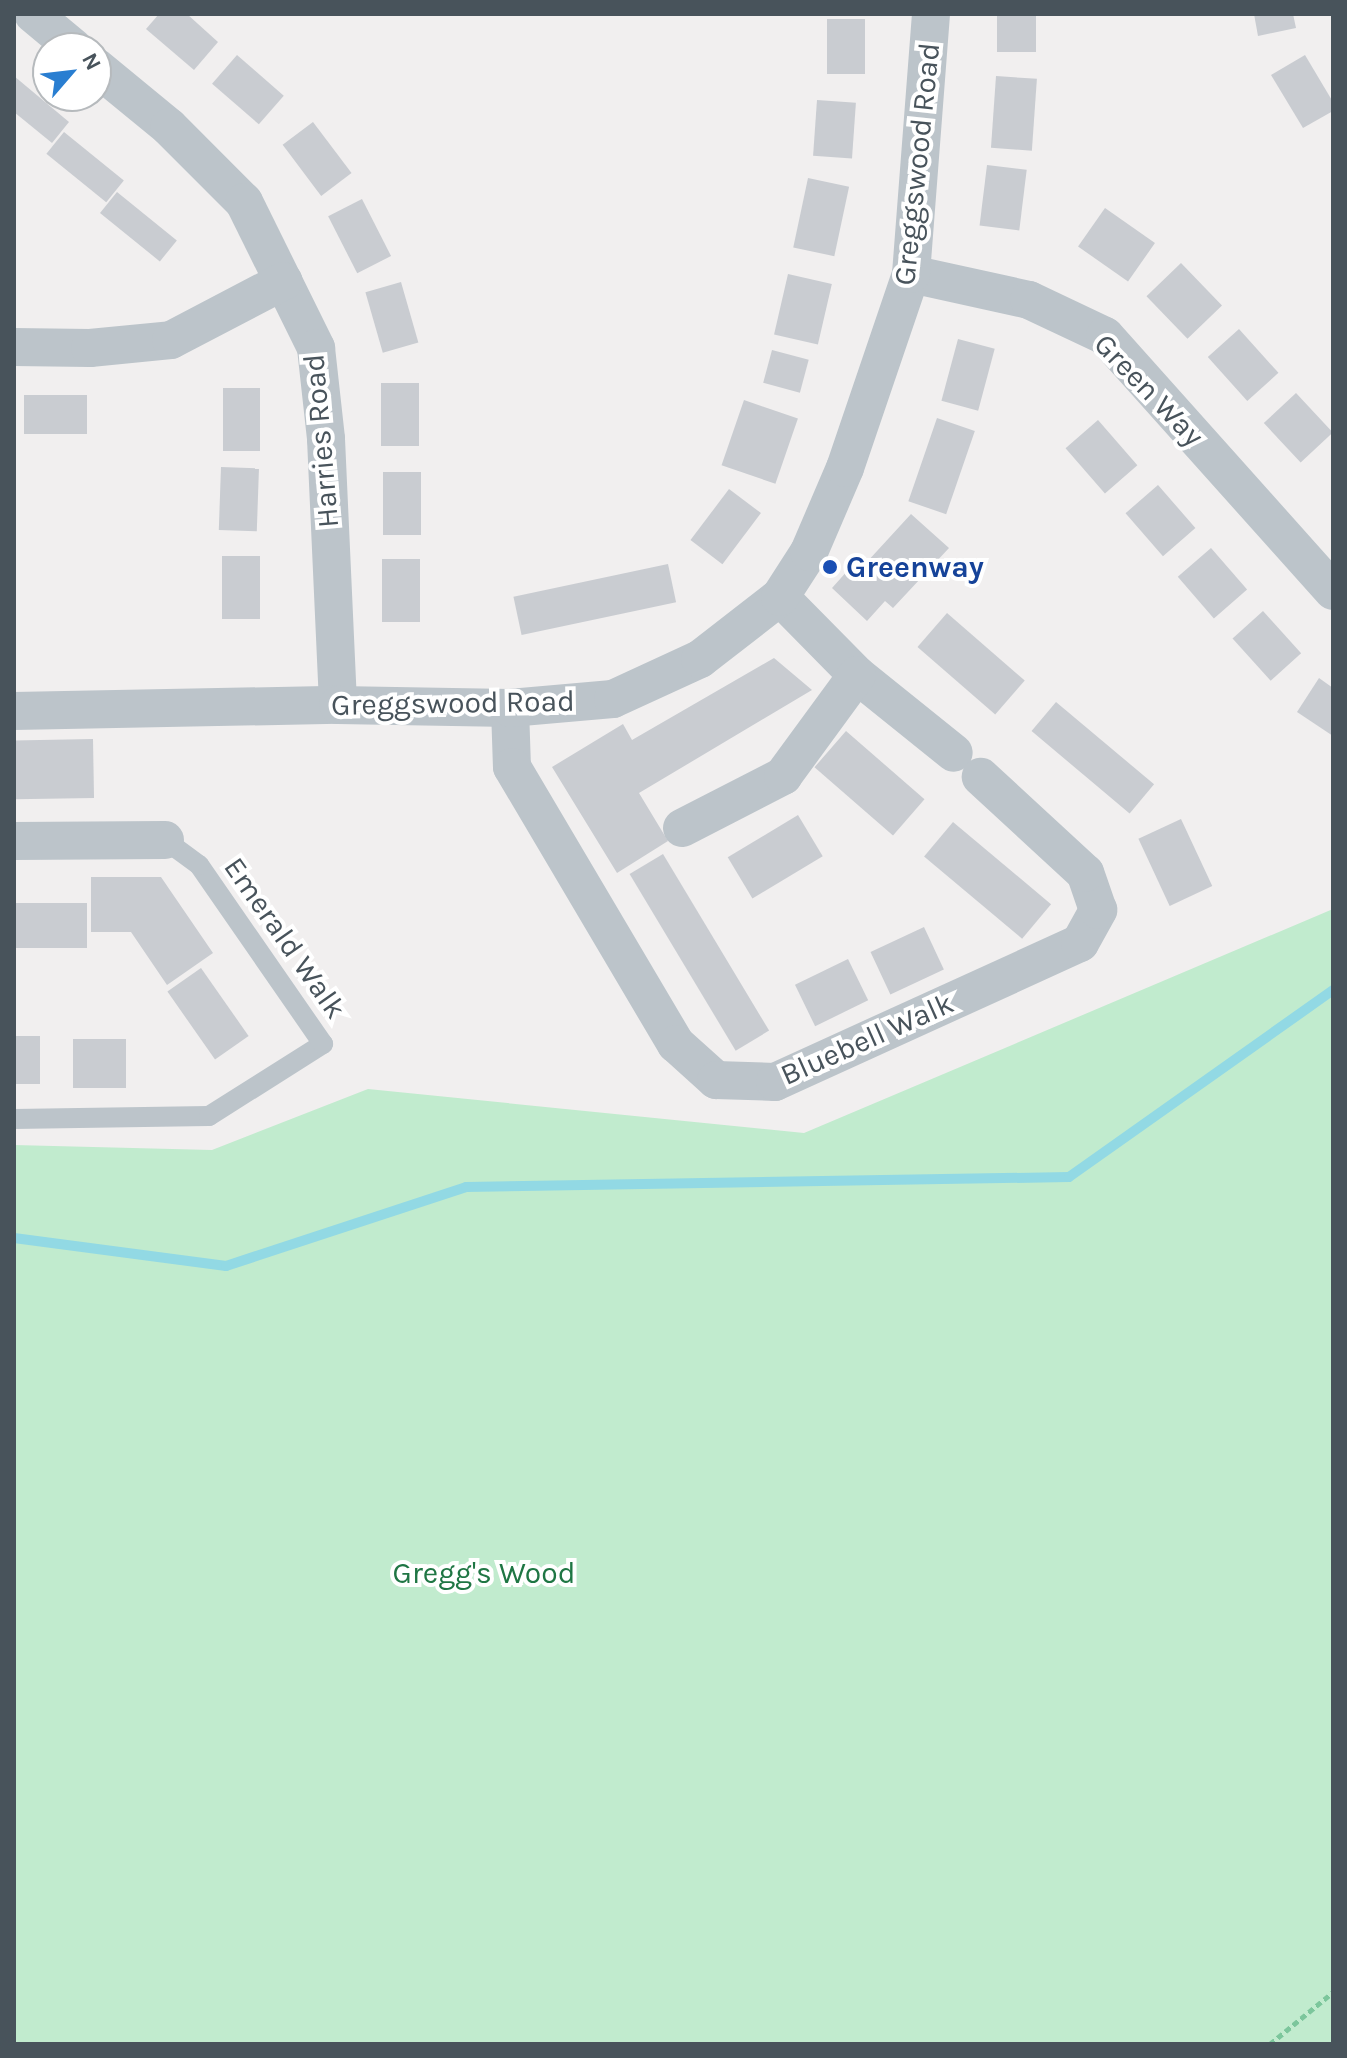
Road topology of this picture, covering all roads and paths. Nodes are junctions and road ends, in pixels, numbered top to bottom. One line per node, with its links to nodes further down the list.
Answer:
1 (33, 14): 3 (street)
2 (931, 14): 5 (street, Greggswood Road)
3 (55, 32)
4 (112, 80): 6 (street, Harries Road)
5 (911, 274): 8 (street, Green Way); 9 (street, Greggswood Road)
6 (284, 281): 7 (street); 11 (street, Harries Road)
7 (14, 347)
8 (1333, 591)
9 (780, 597): 10 (street, Bluebell Walk); 12 (street, Greggswood Road)
10 (857, 675): 12 (street, Bluebell Walk); 14 (street)
11 (338, 705): 12 (street, Greggswood Road); 13 (street, Greggswood Road)
12 (510, 708)
13 (14, 711)
14 (682, 828)
15 (165, 840): 16 (street); 17 (lane, Emerald Walk)
16 (14, 841)
17 (14, 1119)
18 (1333, 1992): 19 (path)
19 (1270, 2044)

